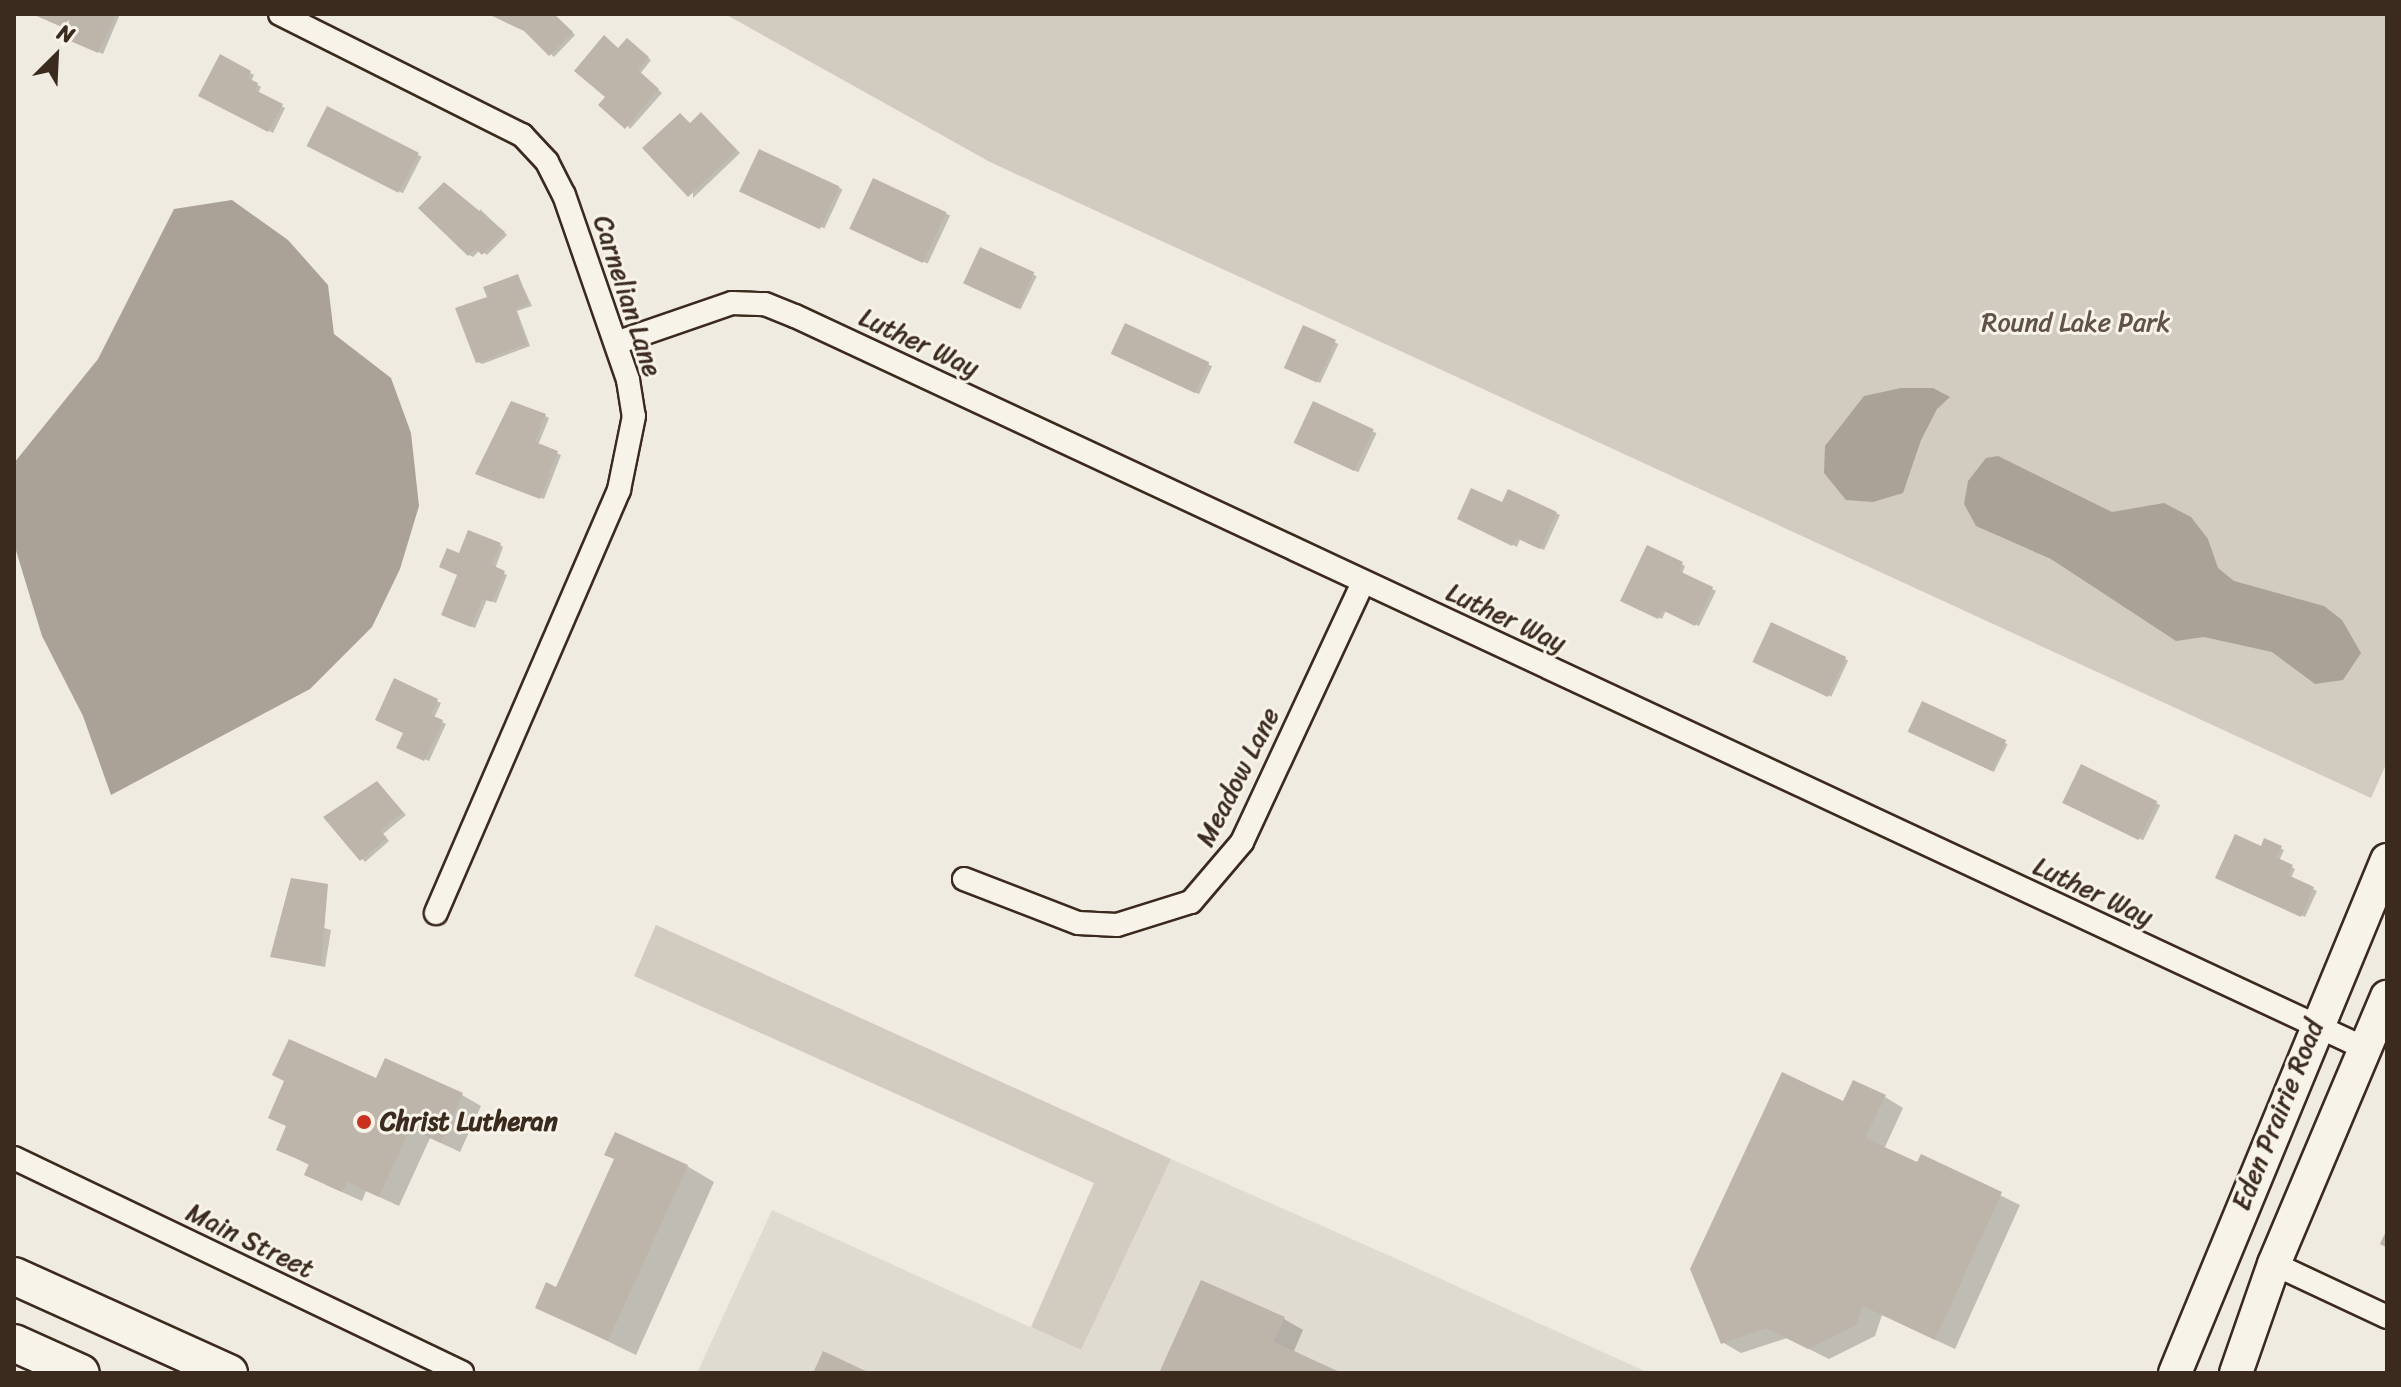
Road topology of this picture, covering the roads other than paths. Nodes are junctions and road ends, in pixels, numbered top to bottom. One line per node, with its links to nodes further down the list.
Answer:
1 (280, 14): 2 (street, Carnelian Lane)
2 (616, 343): 3 (street, Luther Way); 6 (street, Carnelian Lane)
3 (1363, 582): 5 (street, Meadow Lane); 8 (street, Luther Way)
4 (2387, 860): 8 (main road, Eden Prairie Road)
5 (964, 879)
6 (436, 913)
7 (2387, 997): 9 (main road, Eden Prairie Road)
8 (2316, 1023): 9 (street, Luther Way); 18 (main road, Eden Prairie Road)
9 (2364, 1048): 11 (main road, Eden Prairie Road)
10 (14, 1158): 17 (street, Main Street)
11 (2274, 1264): 13 (street); 19 (main road, Eden Prairie Road)
12 (14, 1276): 16 (main road)
13 (2387, 1317)
14 (14, 1343): 15 (main road)
15 (81, 1373)
16 (229, 1373)
17 (462, 1373)
18 (2175, 1373)
19 (2236, 1373)

